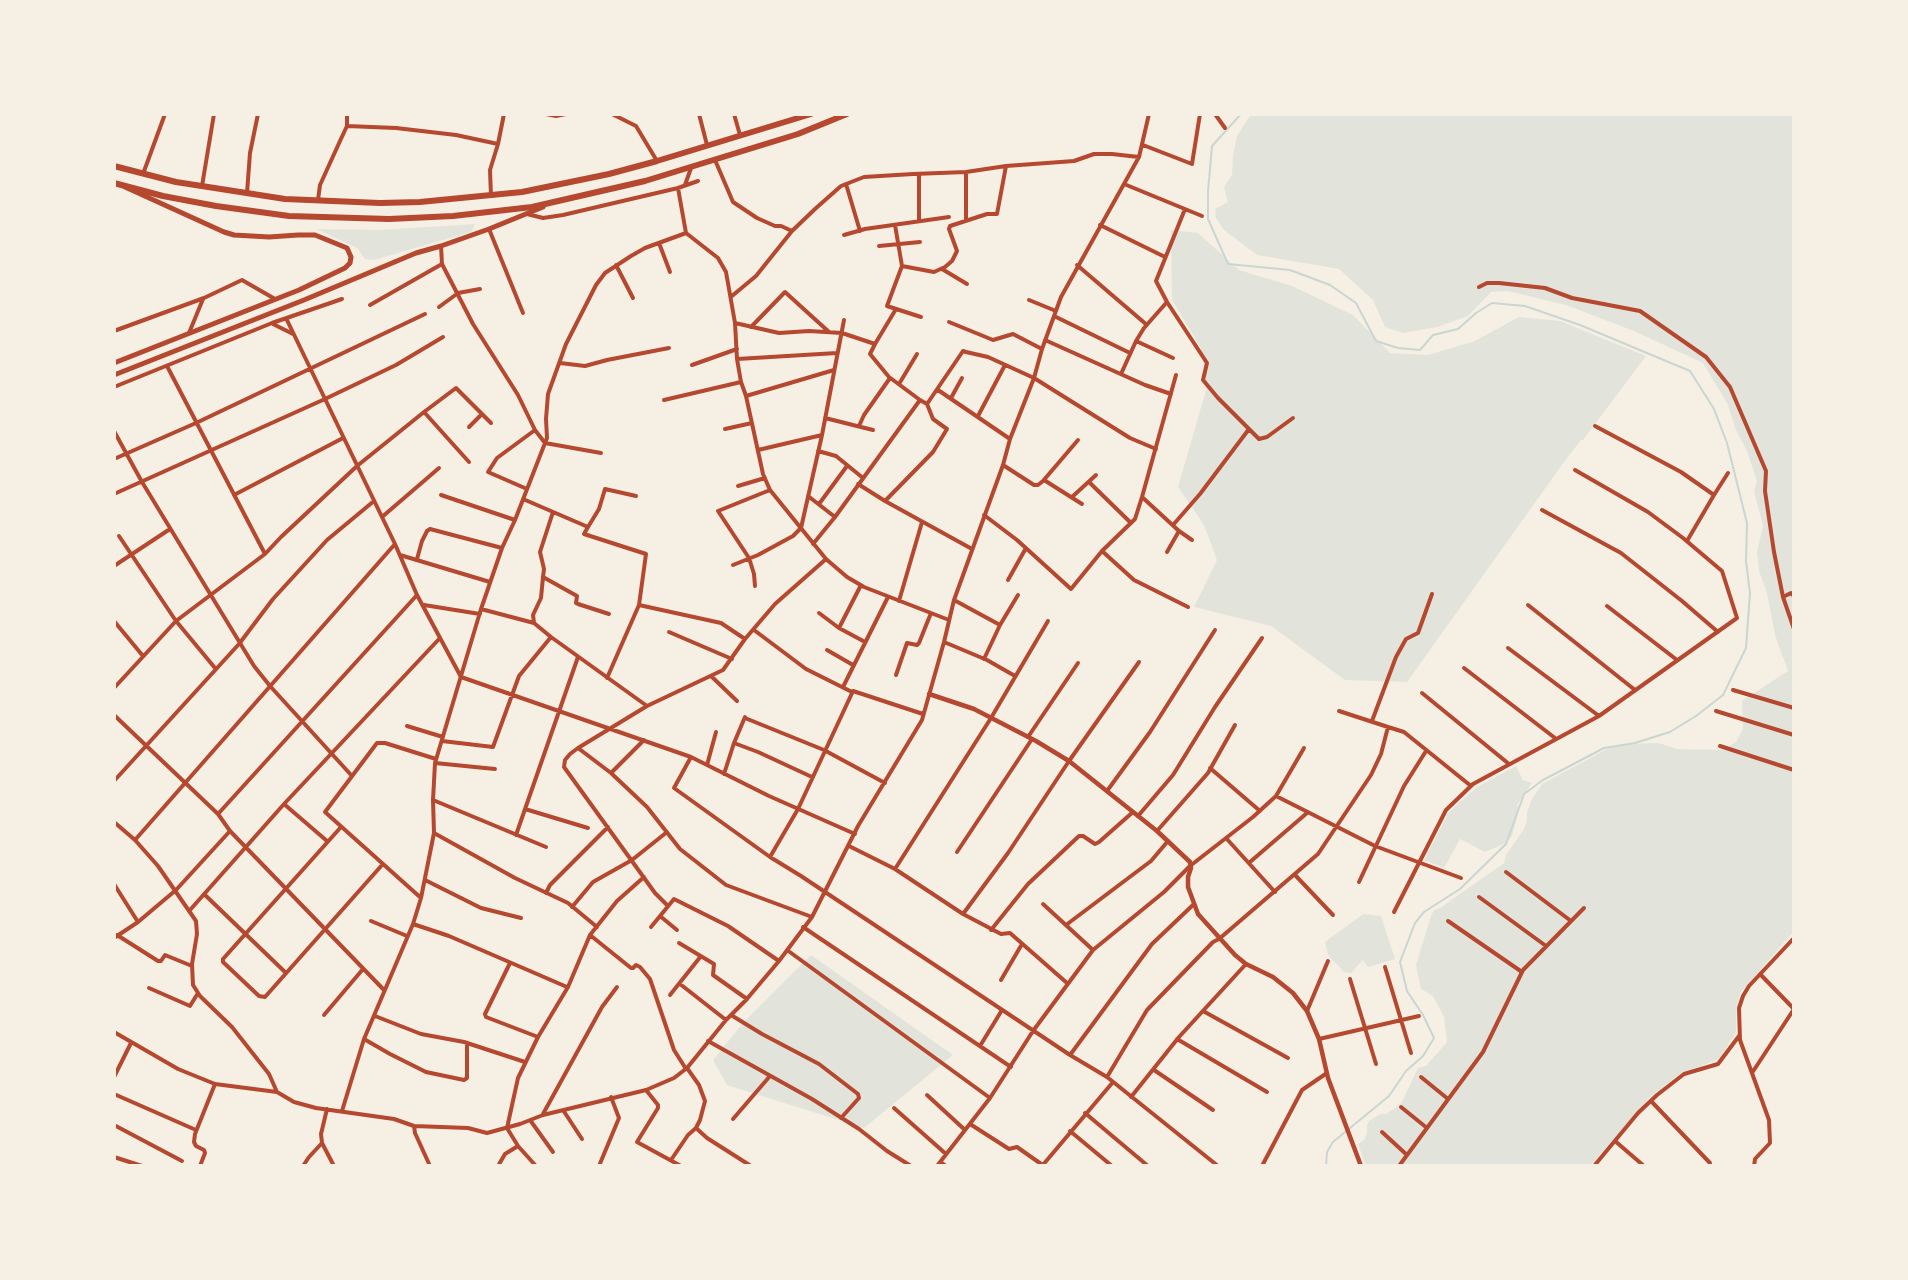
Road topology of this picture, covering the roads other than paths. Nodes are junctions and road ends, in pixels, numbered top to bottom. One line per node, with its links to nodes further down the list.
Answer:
1 (165, 114): 29 (street)
2 (214, 114): 36 (street)
3 (258, 114): 38 (street)
4 (347, 114): 16 (street)
5 (504, 114): 19 (street)
6 (546, 114): 7 (street)
7 (566, 114)
8 (612, 114): 24 (street)
9 (699, 114): 20 (street)
10 (734, 114): 18 (street)
11 (811, 114): 18 (highway)
12 (847, 114): 23 (highway)
13 (1149, 114): 21 (street)
14 (1200, 114): 21 (street)
15 (1215, 114): 17 (street)
16 (347, 126): 19 (street); 40 (street)
17 (1225, 128)
18 (740, 135): 20 (highway)
19 (498, 144): 39 (street)
20 (707, 145): 24 (highway)
21 (1143, 145): 22 (street)
22 (1139, 157): 26 (street); 34 (street)
23 (715, 160): 27 (highway); 51 (street)
24 (657, 161): 39 (highway)
25 (114, 166): 29 (highway)
26 (1006, 166): 28 (street); 47 (street)
27 (691, 167): 35 (street); 41 (highway)
28 (966, 172): 30 (street); 47 (street)
29 (143, 174): 36 (highway)
30 (919, 174): 33 (street); 46 (street)
31 (698, 181): 35 (street)
32 (116, 183): 41 (highway); 74 (main road)
33 (846, 184): 51 (street); 52 (street)
34 (1124, 184): 42 (street); 49 (street)
35 (685, 185): 37 (street)
36 (202, 187): 38 (highway)
37 (678, 188): 43 (street); 53 (street)
38 (247, 194): 40 (highway)
39 (491, 196): 40 (highway)
40 (317, 201)
41 (550, 204): 43 (main road)
42 (1185, 209): 44 (street); 60 (street)
43 (526, 214): 50 (main road)
44 (1202, 216)
45 (949, 217): 46 (street)
46 (919, 221): 48 (street)
47 (966, 221): 65 (street)
48 (895, 225): 52 (street); 57 (street)
49 (1100, 225): 60 (street); 63 (street)
50 (489, 229): 58 (main road); 82 (street)
51 (792, 231): 71 (street)
52 (860, 231): 54 (street)
53 (686, 233): 56 (street); 71 (street)
54 (844, 236)
55 (920, 242): 57 (street)
56 (659, 243): 62 (street); 66 (street)
57 (898, 244): 59 (street); 64 (street)
58 (441, 246): 61 (street); 101 (main road)
59 (879, 246)
60 (1165, 257): 77 (street)
61 (442, 264): 70 (street); 78 (street)
62 (616, 265): 73 (street); 112 (street)
63 (1077, 265): 81 (street); 91 (street)
64 (902, 266): 65 (street); 80 (street)
65 (941, 269): 67 (street)
66 (670, 272)
67 (967, 284)
68 (1479, 287): 235 (street)
69 (480, 289): 70 (street)
70 (458, 293): 79 (street); 150 (street)
71 (732, 296): 90 (street)
72 (204, 298): 74 (street); 93 (street); 96 (street)
73 (633, 298)
74 (275, 299): 96 (main road)
75 (342, 299): 86 (street)
76 (1029, 300): 81 (street)
77 (1167, 302): 91 (street); 148 (street)
78 (370, 305)
79 (439, 307)
80 (896, 309): 85 (street); 102 (street)
81 (1056, 310): 84 (street)
82 (523, 313)
83 (425, 314): 116 (street)
84 (1054, 316): 99 (street); 107 (street)
85 (921, 317)
86 (286, 318): 89 (street); 97 (street)
87 (844, 320): 95 (street)
88 (949, 322): 105 (street)
89 (272, 323): 97 (street); 115 (street)
90 (735, 323): 92 (street); 104 (street)
91 (1147, 325): 100 (street)
92 (751, 327): 94 (street); 94 (street)
93 (114, 331)
94 (830, 333): 95 (street)
95 (842, 333): 102 (street); 106 (street)
96 (189, 334): 101 (main road); 111 (main road)
97 (294, 335): 116 (street)
98 (443, 337): 131 (street)
99 (1046, 340): 105 (street); 118 (street)
100 (1136, 341): 107 (street); 109 (street)
101 (192, 344): 119 (main road)
102 (875, 344): 121 (street)
103 (669, 348): 112 (street)
104 (737, 349): 110 (street); 113 (street)
105 (1042, 349): 123 (street)
106 (837, 353): 110 (street); 117 (street)
107 (1130, 353): 118 (street)
108 (917, 354): 125 (street)
109 (1173, 358)
110 (737, 359): 124 (street)
111 (114, 363)
112 (560, 363): 155 (street)
113 (692, 365)
114 (1005, 365): 123 (street); 127 (street); 137 (street)
115 (166, 366): 126 (street); 140 (street)
116 (310, 369): 131 (street); 140 (street)
117 (834, 370): 129 (street); 138 (street)
118 (1121, 374): 128 (street)
119 (114, 375)
120 (1176, 375): 128 (street)
121 (890, 378): 125 (street); 143 (street)
122 (962, 378): 130 (street)
123 (1034, 378): 153 (street); 156 (street)
124 (741, 382): 129 (street); 132 (street)
125 (898, 384): 133 (street)
126 (114, 387)
127 (938, 390): 130 (street); 134 (street)
128 (1171, 394): 156 (street)
129 (746, 396): 142 (street)
130 (951, 398): 137 (street)
131 (325, 399): 152 (street); 158 (street)
132 (664, 400)
133 (920, 400): 134 (street); 172 (street)
134 (927, 404): 190 (street)
135 (424, 412): 136 (street); 163 (street); 165 (street)
136 (482, 414): 141 (street); 145 (street)
137 (978, 416): 153 (street)
138 (825, 418): 143 (street); 151 (street)
139 (1293, 418): 148 (street)
140 (196, 423): 158 (street); 161 (street)
141 (491, 423)
142 (752, 423): 146 (street); 157 (street)
143 (859, 426): 147 (street)
144 (1595, 426): 183 (street)
145 (469, 427)
146 (725, 429)
147 (873, 429)
148 (1249, 429): 201 (street)
149 (114, 430): 161 (street)
150 (535, 430): 155 (street); 178 (street)
151 (822, 435): 157 (street); 159 (street)
152 (343, 438): 165 (street); 181 (street)
153 (1010, 439): 164 (street)
154 (1078, 440): 173 (street)
155 (545, 443): 160 (street); 178 (street)
156 (1156, 449): 187 (street)
157 (758, 450): 171 (street)
158 (211, 451): 174 (street); 181 (street)
159 (818, 451): 166 (street); 185 (street)
160 (601, 453)
161 (126, 454): 162 (street); 174 (street)
162 (114, 459)
163 (469, 462)
164 (1003, 465): 173 (street); 195 (street)
165 (357, 466): 189 (street); 216 (street)
166 (848, 466): 172 (street); 191 (street)
167 (439, 468): 196 (street)
168 (1575, 470): 208 (street)
169 (1728, 473): 183 (street)
170 (1096, 475): 175 (street)
171 (765, 478): 177 (street); 179 (street)
172 (863, 478): 176 (street)
173 (1044, 480): 186 (street)
174 (142, 482): 180 (street); 204 (street)
175 (1089, 482): 186 (street); 200 (street)
176 (858, 484): 190 (street); 197 (street)
177 (738, 486)
178 (527, 489): 188 (street)
179 (770, 490): 203 (street); 219 (street)
180 (114, 495)
181 (234, 495): 216 (street)
182 (441, 495): 198 (street)
183 (1714, 495): 208 (street)
184 (636, 496): 202 (street)
185 (808, 496): 191 (street); 203 (street)
186 (1072, 497): 192 (street)
187 (1142, 497): 200 (street); 201 (street)
188 (523, 499): 194 (street); 198 (street)
189 (374, 501): 196 (street); 265 (street)
190 (885, 501): 199 (street)
191 (819, 504): 197 (street)
192 (1082, 504)
193 (1542, 510): 258 (street)
194 (553, 512): 202 (street); 224 (street)
195 (984, 514): 212 (street); 213 (street)
196 (382, 517): 209 (street)
197 (835, 517): 210 (street)
198 (515, 520): 211 (street)
199 (922, 522): 213 (street); 237 (street)
200 (1131, 523): 214 (street)
201 (1173, 525): 205 (street)
202 (588, 527): 239 (street)
203 (801, 528): 210 (street); 219 (street)
204 (170, 529): 217 (street); 230 (street)
205 (1179, 531): 207 (street); 215 (street)
206 (119, 536): 217 (street)
207 (1192, 540)
208 (1687, 541): 258 (street)
209 (395, 544): 218 (street); 283 (street)
210 (813, 544): 221 (street)
211 (502, 548): 220 (street); 226 (street)
212 (1026, 548): 214 (street); 225 (street)
213 (972, 549): 236 (street)
214 (1102, 551): 242 (street)
215 (1167, 552)
216 (265, 554): 230 (street)
217 (130, 555): 223 (street); 249 (street)
218 (399, 555): 220 (street); 231 (street)
219 (749, 558): 222 (street); 228 (street)
220 (417, 559): 226 (street)
221 (826, 559): 227 (street); 255 (street)
222 (733, 565)
223 (114, 566)
224 (543, 577): 246 (street); 251 (street)
225 (1008, 580)
226 (490, 582): 243 (street)
227 (861, 585): 234 (street); 253 (street)
228 (755, 586)
229 (1432, 594): 303 (street)
230 (210, 595): 249 (street); 265 (street)
231 (417, 595): 238 (street); 302 (street)
232 (1018, 595): 252 (street)
233 (1794, 596): 235 (street)
234 (888, 597): 237 (street); 263 (street)
235 (1783, 597): 254 (street)
236 (954, 600): 247 (street); 252 (street)
237 (899, 601): 245 (street)
238 (423, 604): 243 (street); 260 (street)
239 (639, 604): 261 (street); 282 (street)
240 (1528, 605): 286 (street)
241 (1607, 606): 272 (street)
242 (1188, 608)
243 (480, 612): 251 (street); 281 (street)
244 (819, 613): 253 (street)
245 (931, 613): 247 (street); 278 (street)
246 (609, 614)
247 (949, 620): 264 (street)
248 (114, 621): 268 (street)
249 (176, 621): 268 (street); 276 (street)
250 (1048, 621): 280 (street)
251 (534, 623): 259 (street)
252 (1000, 625): 271 (street)
253 (839, 628): 263 (street)
254 (1794, 629)
255 (753, 630): 261 (street); 285 (street)
256 (1215, 630): 338 (street)
257 (669, 632): 270 (street)
258 (1718, 632): 272 (street)
259 (551, 637): 269 (street); 291 (street)
260 (440, 638): 281 (street); 321 (street)
261 (745, 639): 270 (street)
262 (1262, 639): 347 (street)
263 (865, 642): 275 (street)
264 (944, 642): 271 (street); 290 (street)
265 (239, 644): 276 (street); 283 (street)
266 (1508, 648): 300 (street)
267 (826, 650): 275 (street)
268 (143, 656): 284 (street)
269 (578, 657): 282 (street); 297 (street)
270 (732, 659): 279 (street)
271 (984, 659): 280 (street)
272 (1677, 660): 286 (street)
273 (1139, 662): 324 (street)
274 (1078, 663): 310 (street)
275 (854, 665): 285 (street)
276 (215, 668): 315 (street)
277 (1464, 668): 311 (street)
278 (896, 675)
279 (711, 676): 292 (street); 293 (street)
280 (1015, 676): 301 (street)
281 (461, 677): 291 (street); 312 (street)
282 (607, 678): 293 (street)
283 (270, 686): 302 (street); 335 (street)
284 (114, 688)
285 (843, 688): 288 (street)
286 (1635, 690): 300 (street)
287 (1733, 690): 294 (street)
288 (852, 692): 298 (street); 319 (street)
289 (1422, 693): 325 (street)
290 (929, 694): 298 (street); 301 (street)
291 (511, 695): 297 (street); 312 (street)
292 (736, 701)
293 (647, 706): 307 (street)
294 (1794, 708)
295 (1340, 711): 303 (street)
296 (1716, 711): 309 (street)
297 (559, 712): 307 (street); 342 (street)
298 (923, 714): 336 (street)
299 (114, 715): 315 (street)
300 (1599, 716): 311 (street)
301 (991, 718): 310 (street); 374 (street)
302 (302, 721): 321 (street); 346 (street)
303 (1372, 721): 306 (street)
304 (1235, 725): 327 (street)
305 (407, 726): 312 (street)
306 (1388, 727): 320 (street); 352 (street)
307 (608, 729): 313 (street); 317 (street)
308 (716, 732): 326 (street)
309 (1794, 735)
310 (1030, 738): 324 (street); 367 (street)
311 (1555, 738): 325 (street)
312 (442, 739): 323 (street)
313 (644, 740): 322 (street); 330 (street)
314 (734, 743): 319 (street); 331 (street); 333 (street)
315 (145, 746): 334 (street); 335 (street)
316 (1720, 746): 329 (street)
317 (578, 748): 330 (street); 350 (street)
318 (1304, 748): 339 (street)
319 (824, 750): 333 (street); 336 (street)
320 (1426, 751): 337 (street); 364 (street)
321 (331, 754): 332 (street); 341 (street)
322 (691, 757): 326 (street); 368 (street)
323 (436, 761): 328 (street); 332 (street); 340 (street)
324 (1068, 761): 338 (street); 397 (street)
325 (1509, 764): 337 (street)
326 (706, 765): 331 (street)
327 (1210, 768): 344 (street); 354 (street)
328 (495, 769)
329 (1794, 770)
330 (611, 773): 355 (street)
331 (724, 774): 343 (street)
332 (352, 776): 349 (street)
333 (812, 777): 343 (street)
334 (114, 781)
335 (184, 783): 346 (street); 360 (street)
336 (885, 783): 357 (street)
337 (1471, 786): 371 (street)
338 (1107, 791): 347 (street)
339 (1276, 796): 344 (street); 345 (street)
340 (433, 800): 356 (street); 358 (street)
341 (284, 804): 362 (street); 365 (street)
342 (525, 808): 351 (street); 358 (street)
343 (798, 809): 357 (street); 368 (street)
344 (1260, 811): 359 (street)
345 (1307, 813): 352 (street); 370 (street)
346 (218, 814): 353 (street)
347 (1135, 814): 354 (street); 413 (street)
348 (114, 822): 360 (street)
349 (340, 827): 362 (street); 372 (street)
350 (608, 827): 369 (street); 385 (street)
351 (588, 828)
352 (1336, 828): 364 (street); 376 (street)
353 (230, 831): 365 (street); 383 (street)
354 (1158, 831): 361 (street)
355 (667, 832): 369 (street); 400 (street)
356 (434, 833): 379 (street); 385 (street)
357 (856, 834): 363 (street)
358 (516, 835): 366 (street)
359 (1226, 838): 370 (street); 373 (street)
360 (135, 840): 383 (street)
361 (1168, 841): 373 (street); 407 (street)
362 (327, 842): 382 (street)
363 (849, 846): 374 (street); 386 (street)
364 (1375, 846): 371 (street); 380 (street)
365 (246, 847): 382 (street); 387 (street)
366 (546, 847)
367 (957, 852)
368 (770, 857): 386 (street)
369 (632, 860): 377 (street); 392 (street)
370 (1250, 862): 384 (street)
371 (1419, 862): 378 (street); 396 (street)
372 (382, 865): 389 (street); 411 (street)
373 (1190, 866): 391 (street); 424 (street)
374 (895, 869): 397 (street)
375 (1506, 872): 404 (street)
376 (1295, 875): 384 (street); 398 (street)
377 (644, 877): 393 (street); 408 (street)
378 (1461, 878)
379 (425, 880): 389 (street); 401 (street)
380 (1359, 882)
381 (114, 884): 405 (street)
382 (286, 888): 411 (street); 414 (street)
383 (176, 890): 395 (street); 405 (street)
384 (1275, 892): 419 (street)
385 (546, 893): 392 (street)
386 (825, 893): 400 (street); 447 (street)
387 (204, 894): 395 (street); 414 (street)
388 (1479, 897): 422 (street)
389 (421, 898): 406 (street)
390 (1043, 904): 407 (street)
391 (1194, 904): 419 (street); 469 (street)
392 (572, 906): 408 (street)
393 (668, 906): 399 (street); 426 (street)
394 (1584, 908): 404 (street)
395 (190, 910): 430 (street)
396 (1395, 912)
397 (963, 914): 413 (street)
398 (1333, 915)
399 (660, 916): 409 (street); 412 (street)
400 (812, 917): 410 (street)
401 (521, 918)
402 (371, 921): 417 (street)
403 (1448, 921): 433 (street)
404 (1571, 921): 422 (street)
405 (138, 922): 416 (street)
406 (413, 924): 417 (street); 428 (street)
407 (1066, 925): 424 (street)
408 (597, 927): 415 (street)
409 (651, 927)
410 (803, 927): 423 (street); 467 (street)
411 (326, 929): 432 (street); 434 (street)
412 (677, 930)
413 (991, 930): 421 (street)
414 (246, 934): 434 (street); 434 (street)
415 (590, 935): 440 (street); 474 (street)
416 (116, 936): 430 (street)
417 (407, 936): 443 (street)
418 (1794, 938): 435 (street)
419 (1219, 939): 429 (street); 480 (street)
420 (679, 943): 425 (street)
421 (1022, 944): 437 (street); 439 (street)
422 (1546, 946): 433 (street)
423 (787, 950): 426 (street); 491 (street)
424 (1093, 950): 439 (street)
425 (701, 956): 438 (street); 446 (street)
426 (779, 961): 446 (street)
427 (1328, 961): 449 (street)
428 (510, 963): 440 (street); 460 (street)
429 (1246, 964): 448 (street); 449 (street)
430 (192, 966): 444 (street)
431 (1385, 967): 455 (street)
432 (363, 969): 443 (street); 450 (street)
433 (1522, 972): 492 (street)
434 (286, 973)
435 (1760, 974): 459 (street); 476 (street)
436 (1350, 979): 457 (street)
437 (1001, 980)
438 (680, 984): 445 (street); 454 (street)
439 (1067, 984): 456 (street)
440 (568, 987): 460 (street)
441 (617, 987): 501 (street)
442 (149, 988): 444 (street)
443 (384, 990): 452 (street)
444 (198, 993): 485 (street)
445 (670, 995)
446 (747, 999): 451 (street)
447 (1002, 1010): 456 (street); 467 (street)
448 (1203, 1011): 462 (street); 470 (street)
449 (1307, 1011): 463 (street)
450 (324, 1015)
451 (731, 1015): 454 (street); 502 (street)
452 (375, 1016): 461 (street); 466 (street)
453 (1419, 1016): 455 (street)
454 (726, 1020): 464 (street)
455 (1401, 1020): 457 (street); 468 (street)
456 (1033, 1030): 469 (street); 473 (street)
457 (1365, 1030): 463 (street); 472 (street)
458 (114, 1032): 465 (street)
459 (1740, 1035): 476 (street); 493 (street)
460 (538, 1036): 471 (street)
461 (364, 1039): 466 (street); 499 (street)
462 (1177, 1039): 475 (street); 486 (street)
463 (1319, 1039): 477 (street)
464 (708, 1041): 474 (street); 478 (street)
465 (131, 1043): 479 (street); 483 (street)
466 (467, 1043): 471 (street)
467 (980, 1046): 473 (street)
468 (1411, 1053)
469 (1070, 1055): 480 (street)
470 (1288, 1058)
471 (525, 1062): 508 (street)
472 (1376, 1064)
473 (1011, 1067): 491 (street)
474 (686, 1068): 484 (street); 509 (street)
475 (1154, 1070): 490 (street); 498 (street)
476 (1752, 1074): 548 (street)
477 (1328, 1075): 543 (street); 544 (street)
478 (770, 1076): 502 (street); 503 (street)
479 (114, 1077)
480 (1107, 1077): 482 (street)
481 (1421, 1077): 492 (street)
482 (1113, 1082): 490 (street); 500 (street)
483 (215, 1084): 485 (street); 511 (street)
484 (646, 1090): 489 (street); 523 (street)
485 (277, 1092): 496 (street)
486 (1267, 1092)
487 (114, 1094): 511 (street)
488 (927, 1095): 512 (street)
489 (612, 1097): 497 (street); 534 (street)
490 (1131, 1097): 542 (street)
491 (990, 1098): 505 (street)
492 (1448, 1099): 510 (street)
493 (1651, 1101): 516 (street); 525 (street)
494 (1401, 1107): 510 (street)
495 (894, 1108): 520 (street)
496 (327, 1109): 499 (street); 517 (street)
497 (563, 1110): 501 (street); 515 (street)
498 (1213, 1110)
499 (342, 1111): 507 (street)
500 (1086, 1113): 513 (street); 541 (street)
501 (543, 1115): 504 (street)
502 (841, 1118): 537 (street)
503 (733, 1119)
504 (530, 1120): 508 (street); 519 (street)
505 (970, 1124): 512 (street); 539 (street)
506 (114, 1125): 524 (street)
507 (414, 1126): 508 (street); 531 (street)
508 (507, 1128): 518 (street)
509 (696, 1128): 523 (street); 536 (street)
510 (1427, 1128): 521 (street)
511 (196, 1130): 528 (street)
512 (965, 1130): 520 (street)
513 (1070, 1131): 539 (street); 540 (street)
514 (1382, 1132): 521 (street)
515 (582, 1139)
516 (1615, 1141): 546 (street); 547 (street)
517 (322, 1143): 529 (street); 530 (street)
518 (518, 1146): 532 (street); 533 (street)
519 (553, 1152)
520 (946, 1154): 526 (street)
521 (1407, 1155): 545 (street)
522 (114, 1157): 527 (street)
523 (671, 1160): 535 (street)
524 (182, 1161)
525 (1710, 1163)
526 (939, 1164): 538 (street)
527 (142, 1166)
528 (200, 1166)
529 (303, 1166)
530 (334, 1166)
531 (430, 1166)
532 (498, 1166)
533 (537, 1166)
534 (599, 1166)
535 (681, 1166)
536 (751, 1166)
537 (911, 1166)
538 (946, 1166)
539 (1043, 1166)
540 (1112, 1166)
541 (1148, 1166)
542 (1218, 1166)
543 (1262, 1166)
544 (1361, 1166)
545 (1399, 1166)
546 (1594, 1166)
547 (1644, 1166)
548 (1754, 1166)

